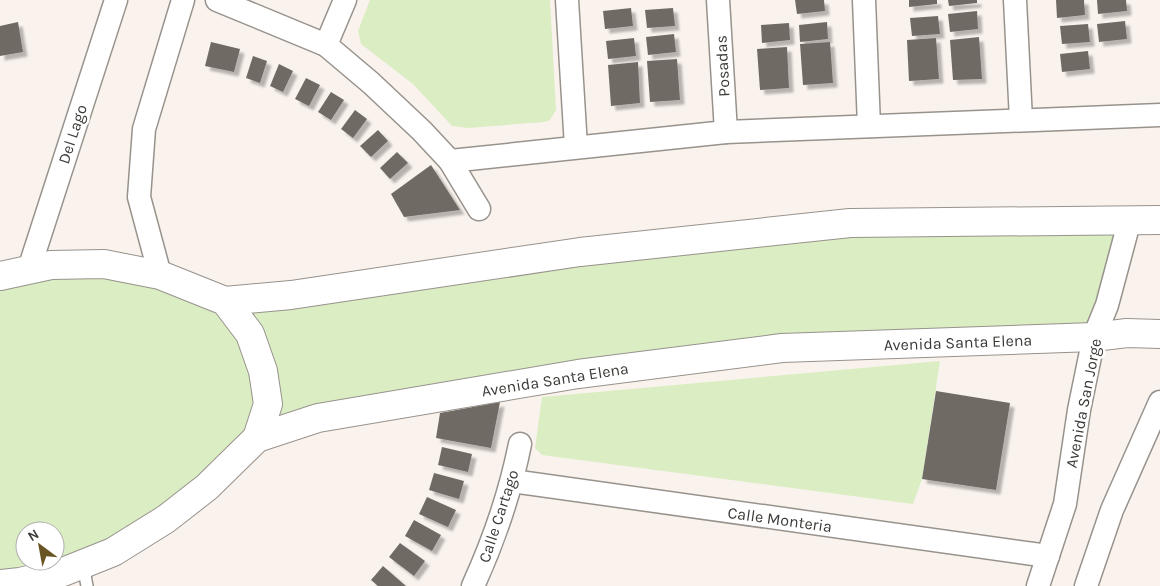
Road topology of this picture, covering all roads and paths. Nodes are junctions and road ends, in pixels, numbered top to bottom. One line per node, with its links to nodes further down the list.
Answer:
1 (116, 0): 19 (street, Del Lago)
2 (183, 0): 20 (street)
3 (217, 0): 9 (street)
4 (345, 0): 9 (street)
5 (567, 0): 14 (street)
6 (718, 0): 13 (street, Posadas)
7 (864, 0): 12 (street)
8 (1015, 0): 11 (street)
9 (326, 45): 15 (street)
10 (1160, 115): 11 (street)
11 (1021, 120): 12 (street)
12 (868, 126): 13 (street)
13 (726, 132): 14 (street)
14 (576, 147): 15 (street)
15 (450, 161): 16 (street)
16 (479, 209)
17 (1130, 219): 18 (street); 22 (street); 24 (street, Avenida San Jorge)
18 (1160, 220)
19 (29, 269): 20 (street); 21 (street)
20 (160, 275): 22 (street)
21 (0, 276)
22 (225, 301): 26 (street)
23 (1160, 334): 24 (street, Avenida Santa Elena)
24 (1094, 337): 26 (street, Avenida Santa Elena); 29 (street, Avenida San Jorge)
25 (1160, 402): 34 (street)
26 (257, 438): 30 (street, Avenida Santa Elena)
27 (520, 444): 28 (street, Calle Cartago)
28 (512, 481): 29 (street, Calle Monteria); 32 (street, Calle Cartago)
29 (1048, 556): 33 (street, Avenida San Jorge)
30 (85, 575): 31 (street, Avenida Santa Elena)
31 (13, 584)
32 (473, 586)
33 (1038, 586)
34 (1086, 586)

